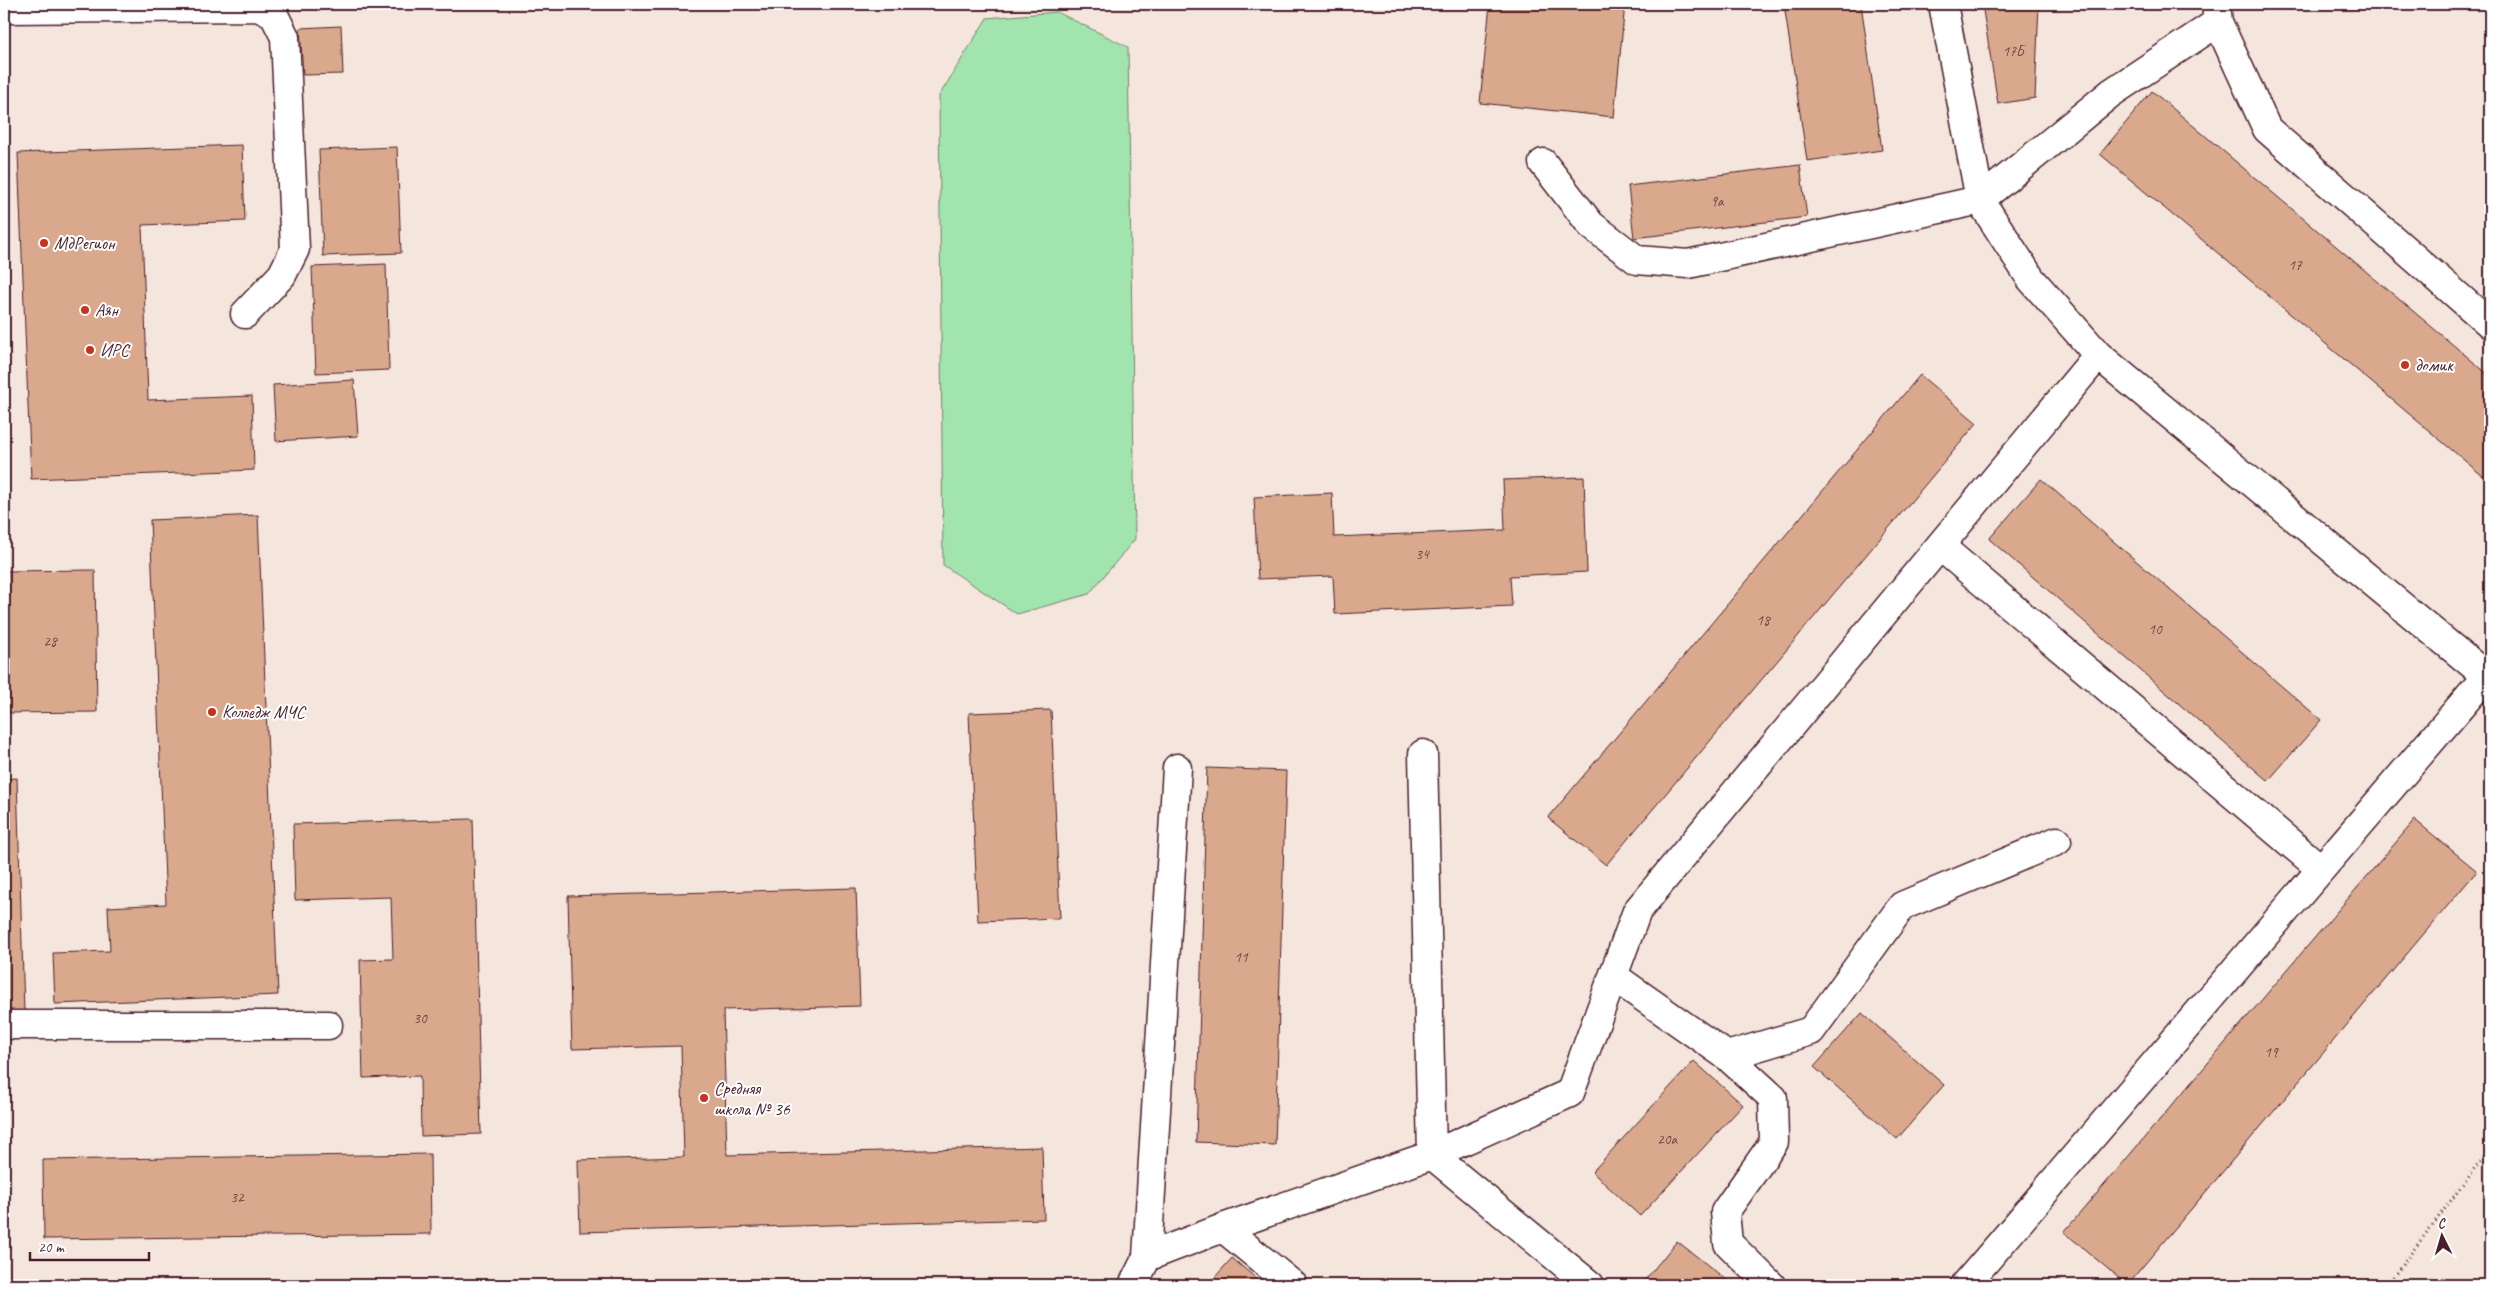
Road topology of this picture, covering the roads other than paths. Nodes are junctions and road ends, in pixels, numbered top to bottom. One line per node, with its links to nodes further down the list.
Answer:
1 (1944, 4): 5 (lane)
2 (4, 9): 6 (lane)
3 (2217, 13): 5 (lane); 7 (lane)
4 (1542, 163): 5 (lane)
5 (1980, 200): 8 (lane)
6 (245, 314)
7 (2490, 324)
8 (2098, 355): 9 (lane); 10 (lane)
9 (1940, 546): 14 (lane); 15 (lane)
10 (2489, 676): 14 (lane)
11 (1423, 754): 19 (lane)
12 (1177, 768): 21 (lane)
13 (2057, 841): 18 (lane)
14 (2321, 869): 26 (lane)
15 (1613, 976): 18 (lane); 19 (lane)
16 (4, 1025): 17 (lane)
17 (328, 1025)
18 (1727, 1056): 25 (lane)
19 (1432, 1155): 20 (lane); 24 (lane)
20 (1223, 1228): 21 (lane); 23 (lane)
21 (1147, 1257): 22 (lane)
22 (1133, 1285)
23 (1293, 1285)
24 (1590, 1285)
25 (1771, 1285)
26 (1965, 1285)

